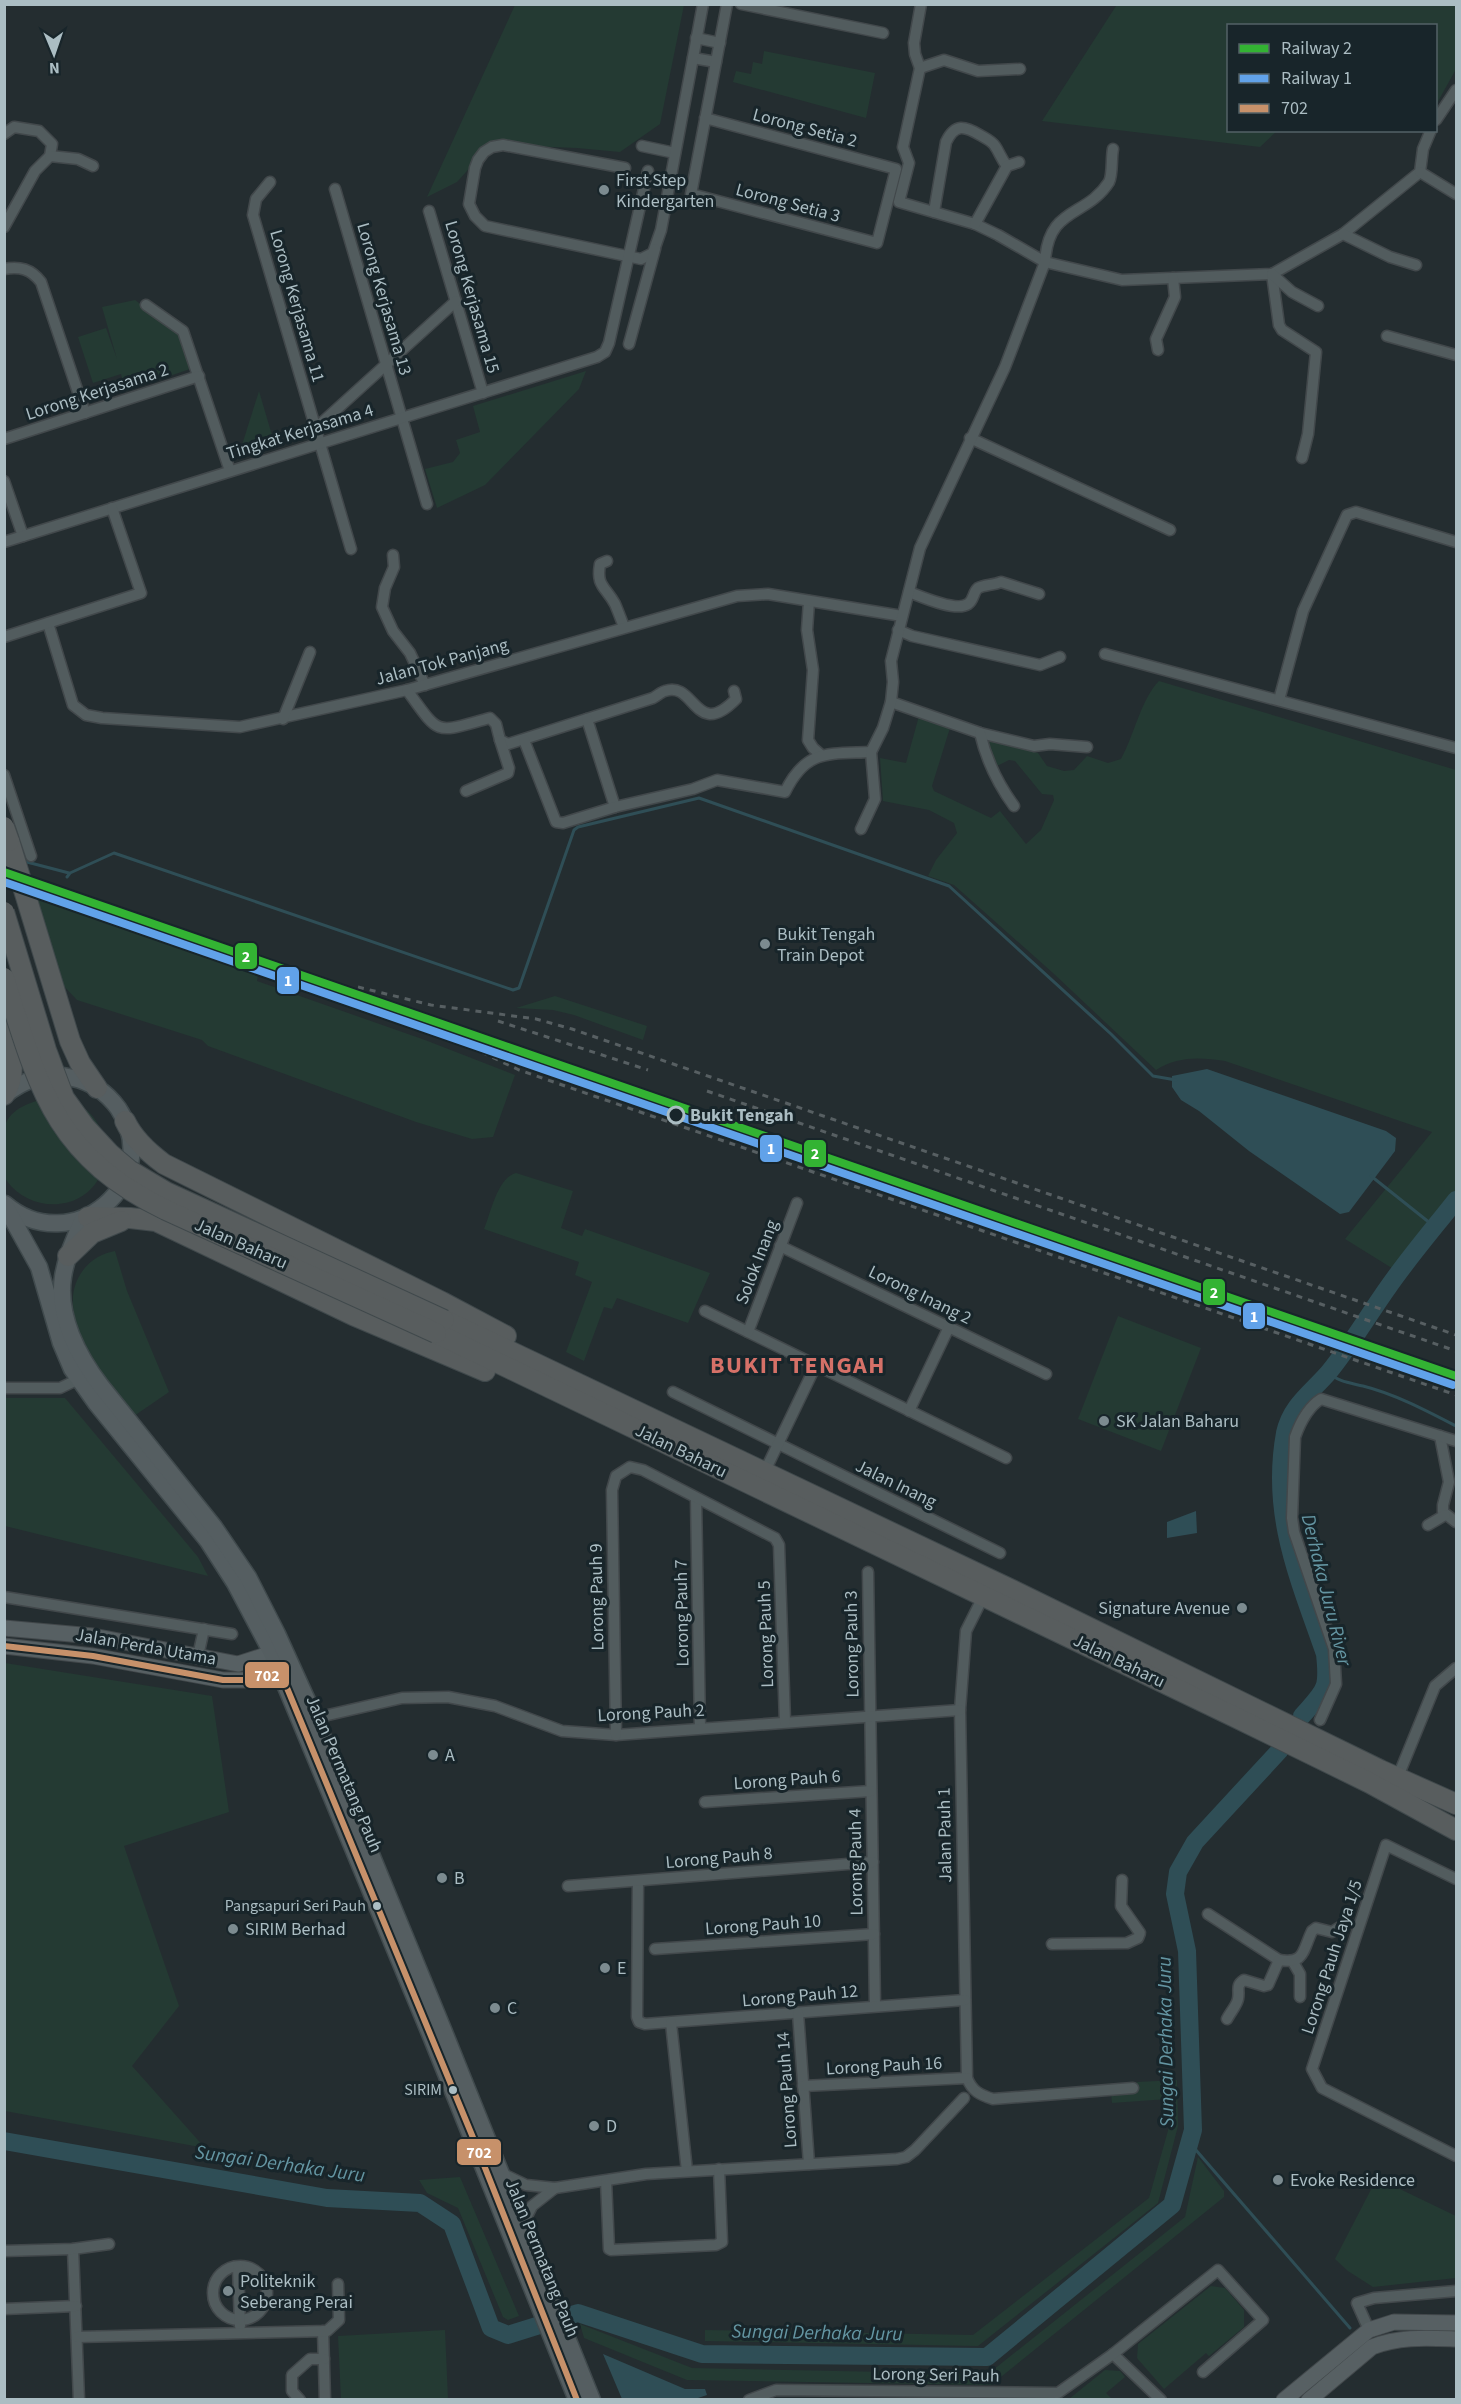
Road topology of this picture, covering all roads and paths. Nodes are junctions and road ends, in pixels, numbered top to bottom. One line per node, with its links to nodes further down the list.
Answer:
1 (703, 4): 6 (street)
2 (727, 4): 7 (street)
3 (741, 4): 5 (street)
4 (921, 4): 10 (street)
5 (882, 33)
6 (696, 38): 7 (street); 8 (street)
7 (720, 43): 9 (street)
8 (693, 58): 9 (street); 19 (street)
9 (716, 62): 13 (street)
10 (920, 68): 11 (street); 31 (street)
11 (1020, 69)
12 (1456, 90): 14 (street)
13 (705, 118): 35 (street, Lorong Setia 3); 35 (street, Lorong Setia 2)
14 (1437, 118)
15 (1430, 132): 26 (street)
16 (4, 134): 20 (street)
17 (642, 146): 19 (street)
18 (1113, 149): 38 (street)
19 (675, 153): 36 (street)
20 (50, 156): 22 (street); 33 (street)
21 (1019, 162): 23 (street)
22 (93, 166)
23 (1007, 166): 31 (street); 32 (street)
24 (626, 168): 37 (street)
25 (648, 171): 37 (street)
26 (1420, 172): 29 (street); 34 (street)
27 (270, 182): 55 (street, Lorong Kerjasama 11)
28 (335, 189): 50 (street, Lorong Kerjasama 13)
29 (1456, 194)
30 (429, 211): 43 (street, Lorong Kerjasama 15)
31 (934, 212): 32 (street)
32 (975, 224): 38 (street)
33 (4, 227)
34 (1343, 234): 39 (street); 41 (street)
35 (877, 243)
36 (656, 249): 37 (street); 47 (street)
37 (627, 255): 52 (street, Tingkat Kerjasama 4)
38 (1045, 262): 42 (street); 56 (street)
39 (1416, 265)
40 (4, 269): 53 (street)
41 (1272, 273): 42 (street); 45 (street); 59 (street)
42 (1173, 278): 48 (street)
43 (456, 301): 50 (street); 52 (street, Lorong Kerjasama 15)
44 (147, 305): 51 (street)
45 (1318, 306)
46 (1387, 336): 49 (street)
47 (629, 344)
48 (1158, 350)
49 (1456, 355)
50 (386, 364): 54 (street, Lorong Kerjasama 13); 55 (street)
51 (199, 376): 53 (street, Lorong Kerjasama 2); 60 (street)
52 (483, 393): 54 (street, Tingkat Kerjasama 4)
53 (85, 413): 57 (street, Lorong Kerjasama 2)
54 (402, 418): 58 (street, Tingkat Kerjasama 4); 62 (street, Lorong Kerjasama 13)
55 (316, 428): 58 (street, Lorong Kerjasama 11)
56 (970, 438): 64 (street); 71 (street)
57 (4, 439)
58 (320, 443): 60 (street, Tingkat Kerjasama 4); 68 (street, Lorong Kerjasama 11)
59 (1302, 458)
60 (230, 471): 63 (street, Tingkat Kerjasama 4)
61 (4, 481): 65 (street)
62 (427, 504)
63 (112, 508): 65 (street, Tingkat Kerjasama 4); 75 (street)
64 (1170, 530)
65 (23, 536): 66 (street, Tingkat Kerjasama 4)
66 (4, 542)
67 (1456, 542): 85 (street)
68 (351, 549)
69 (393, 555): 82 (street)
70 (608, 561): 76 (street)
71 (909, 592): 72 (street); 74 (street)
72 (1039, 594)
73 (809, 601): 74 (street, Jalan Tok Panjang); 76 (street, Jalan Tok Panjang); 95 (street)
74 (902, 616): 77 (street)
75 (48, 623): 78 (street); 87 (street, Jalan Tok Panjang)
76 (624, 627): 82 (street, Jalan Tok Panjang)
77 (898, 630): 81 (street); 86 (street)
78 (4, 637)
79 (310, 652): 87 (street)
80 (1105, 654): 85 (street)
81 (1060, 657)
82 (425, 685): 83 (street, Jalan Tok Panjang)
83 (407, 690): 87 (street, Jalan Tok Panjang); 90 (street)
84 (734, 691): 88 (street)
85 (1279, 700): 93 (street)
86 (891, 702): 89 (street); 94 (street)
87 (284, 719)
88 (587, 719): 91 (street); 99 (street)
89 (980, 733): 92 (street); 98 (street)
90 (501, 740): 91 (street); 97 (street)
91 (524, 740): 99 (street)
92 (1087, 747)
93 (1456, 748)
94 (871, 752): 95 (street); 101 (street)
95 (821, 755): 99 (street)
96 (4, 775): 100 (street)
97 (466, 791)
98 (1014, 806)
99 (615, 807)
100 (13, 827): 102 (street); 103 (street); 107 (highway, bridge)
101 (861, 829)
102 (4, 834)
103 (31, 856)
104 (4, 912): 118 (highway, Jalan Baharu, bridge)
105 (4, 978): 118 (highway, Jalan Baharu, bridge)
106 (4, 1020): 108 (highway)
107 (97, 1088): 108 (main road); 109 (main road)
108 (4, 1096)
109 (125, 1121): 110 (highway); 113 (main road)
110 (179, 1172): 114 (highway); 122 (highway)
111 (797, 1203): 115 (street, Solok Inang)
112 (4, 1204): 113 (main road); 124 (main road, Jalan Permatang Pauh)
113 (85, 1218): 114 (highway); 116 (main road, Jalan Permatang Pauh)
114 (147, 1220): 116 (highway); 122 (highway)
115 (780, 1246): 119 (street, Lorong Inang 2); 120 (street, Solok Inang)
116 (68, 1256): 152 (main road, Jalan Permatang Pauh)
117 (705, 1311): 120 (street)
118 (440, 1327): 122 (highway, Jalan Baharu)
119 (949, 1327): 123 (street, Lorong Inang 2); 127 (street)
120 (748, 1332): 121 (street)
121 (816, 1365): 127 (street); 130 (street)
122 (540, 1374): 132 (highway, Jalan Baharu); 139 (highway, Jalan Baharu)
123 (1046, 1374)
124 (78, 1379): 125 (street); 145 (main road, Jalan Permatang Pauh)
125 (4, 1388)
126 (673, 1392): 130 (street, Jalan Inang)
127 (909, 1411): 131 (street)
128 (1440, 1436): 129 (street); 134 (street); 153 (street)
129 (1456, 1441)
130 (778, 1444): 132 (street); 137 (street, Jalan Inang)
131 (1006, 1458)
132 (764, 1473): 150 (highway, Jalan Baharu)
133 (696, 1498): 154 (street, Lorong Pauh 5); 155 (street, Lorong Pauh 7); 156 (street, Lorong Pauh 9)
134 (1445, 1515): 135 (street); 136 (street)
135 (1456, 1522)
136 (1428, 1525)
137 (1000, 1553)
138 (868, 1572): 151 (street, Lorong Pauh 3)
139 (984, 1595): 149 (street, Jalan Pauh 1); 150 (highway, Jalan Baharu)
140 (4, 1597): 142 (street)
141 (4, 1628): 146 (street, Jalan Perda Utama)
142 (204, 1629): 143 (street); 146 (street)
143 (232, 1634)
144 (4, 1647): 148 (street, Jalan Perda Utama)
145 (272, 1653): 146 (street, Jalan Perda Utama); 148 (main road, Jalan Permatang Pauh)
146 (198, 1656)
147 (1456, 1668): 157 (street)
148 (280, 1671): 198 (main road, Jalan Permatang Pauh)
149 (960, 1710): 151 (street, Lorong Pauh 2); 175 (street, Jalan Pauh 1)
150 (1237, 1710): 157 (highway, Jalan Baharu)
151 (870, 1716): 154 (street, Lorong Pauh 2); 158 (street, Lorong Pauh 4)
152 (315, 1719): 156 (street, Lorong Pauh 2); 188 (main road, Jalan Permatang Pauh)
153 (1320, 1720)
154 (785, 1722): 155 (street, Lorong Pauh 2)
155 (700, 1728): 156 (street, Lorong Pauh 2)
156 (616, 1735)
157 (1382, 1777): 160 (highway); 161 (highway, Jalan Baharu)
158 (871, 1791): 159 (street, Lorong Pauh 6); 162 (street, Lorong Pauh 4)
159 (705, 1802)
160 (1456, 1802)
161 (1456, 1830)
162 (873, 1862): 165 (street, Lorong Pauh 8); 169 (street, Lorong Pauh 4)
163 (1456, 1879): 184 (street, Lorong Pauh Jaya 1/5)
164 (1122, 1880): 170 (street)
165 (638, 1881): 166 (street, Lorong Pauh 8); 179 (street, Lorong Pauh 12)
166 (568, 1886)
167 (1208, 1914): 172 (street)
168 (1340, 1927): 173 (street)
169 (874, 1934): 171 (street, Lorong Pauh 10); 176 (street, Lorong Pauh 4)
170 (1052, 1944)
171 (655, 1949)
172 (1279, 1960): 173 (street); 178 (street)
173 (1293, 1962): 174 (street)
174 (1300, 1997)
175 (965, 2000): 176 (street, Lorong Pauh 12); 180 (street, Jalan Pauh 1)
176 (875, 2006): 177 (street, Lorong Pauh 12)
177 (798, 2013): 179 (street, Lorong Pauh 12); 181 (street, Lorong Pauh 14)
178 (1227, 2019)
179 (671, 2023): 187 (street)
180 (967, 2078): 181 (street, Lorong Pauh 16); 182 (street)
181 (803, 2086): 185 (street, Lorong Pauh 14)
182 (1133, 2088)
183 (964, 2098): 185 (street)
184 (1456, 2156)
185 (809, 2164): 186 (street)
186 (719, 2169): 187 (street); 189 (street)
187 (687, 2171): 189 (street)
188 (503, 2174): 190 (street); 191 (main road, Jalan Permatang Pauh)
189 (606, 2181): 190 (street)
190 (555, 2188): 191 (street)
191 (523, 2224): 198 (main road, Jalan Permatang Pauh)
192 (109, 2244): 193 (street)
193 (73, 2249): 194 (street); 199 (street)
194 (4, 2251)
195 (238, 2267): 201 (street); 201 (street); 201 (street)
196 (338, 2284): 204 (street)
197 (1456, 2291): 203 (street)
198 (545, 2299): 208 (main road, Jalan Permatang Pauh)
199 (76, 2306): 200 (street); 206 (street)
200 (4, 2309)
201 (240, 2320): 205 (street)
202 (1456, 2322): 203 (street)
203 (1369, 2330): 222 (street)
204 (323, 2331): 205 (street); 210 (street)
205 (241, 2334): 206 (street)
206 (77, 2337): 215 (street)
207 (1456, 2339): 223 (street)
208 (565, 2350): 218 (main road, Jalan Permatang Pauh); 219 (main road, Jalan Permatang Pauh)
209 (1113, 2354): 211 (street, Lorong Seri Pauh); 214 (street, Lorong Seri Pauh); 221 (street)
210 (324, 2359): 216 (street); 217 (street)
211 (1203, 2372)
212 (778, 2395): 213 (street, Lorong Seri Pauh); 220 (street, Lorong Seri Pauh)
213 (887, 2395): 214 (street, Lorong Seri Pauh)
214 (998, 2396)
215 (79, 2400)
216 (300, 2400)
217 (325, 2400)
218 (577, 2400)
219 (592, 2400)
220 (749, 2400)
221 (1161, 2400)
222 (1284, 2400)
223 (1309, 2400)

